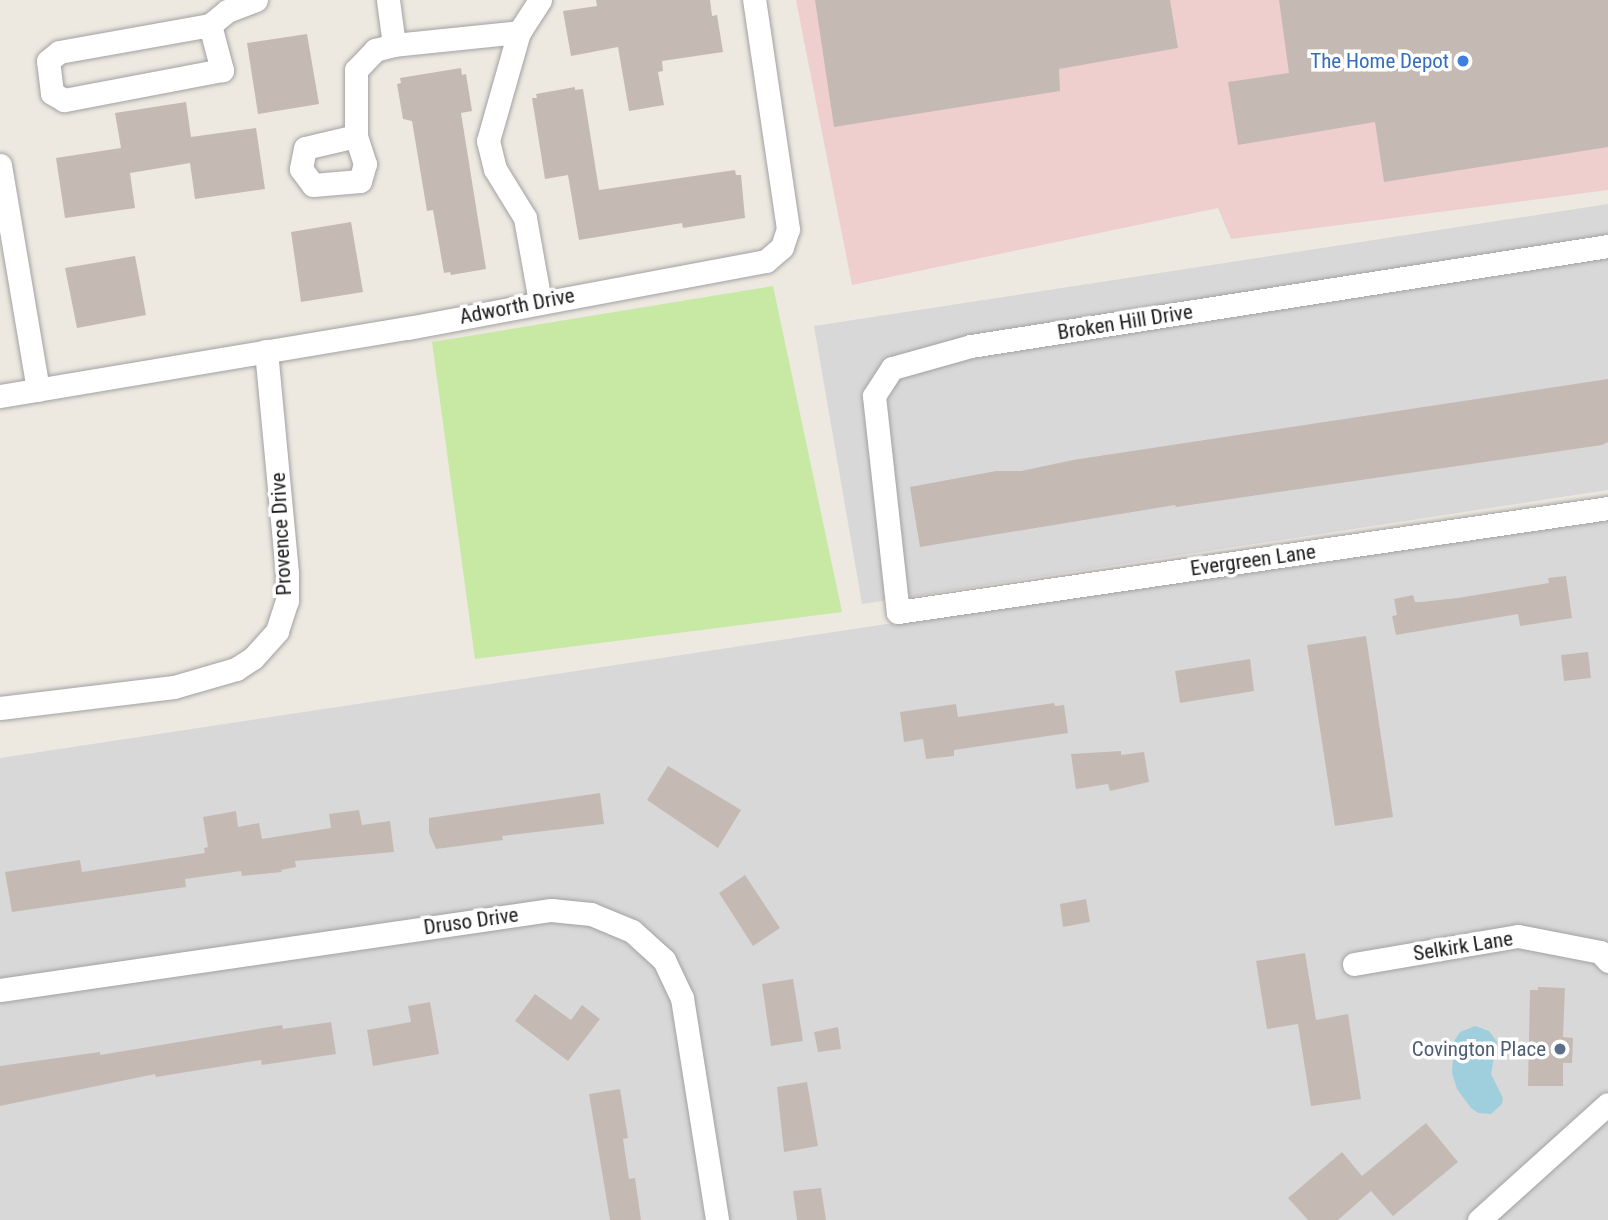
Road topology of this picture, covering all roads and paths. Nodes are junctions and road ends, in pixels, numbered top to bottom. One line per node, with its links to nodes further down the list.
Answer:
1 (256, 0): 5 (street)
2 (388, 0): 7 (street)
3 (540, 0): 6 (street)
4 (754, 0): 11 (street, Adworth Drive)
5 (210, 26): 5 (street)
6 (519, 32): 7 (street); 11 (street)
7 (394, 45): 8 (street)
8 (356, 136)
9 (0, 165): 13 (street)
10 (1608, 246): 16 (street, Broken Hill Drive)
11 (540, 301): 12 (street, Adworth Drive)
12 (267, 351): 13 (street, Adworth Drive); 17 (street, Provence Drive)
13 (38, 390): 14 (street, Adworth Drive)
14 (0, 396)
15 (1608, 508): 16 (street, Evergreen Lane)
16 (898, 612)
17 (0, 708)
18 (1608, 961): 19 (street, Selkirk Lane)
19 (1354, 964)
20 (0, 990): 22 (street, Druso Drive)
21 (1608, 1104): 23 (street)
22 (717, 1220)
23 (1479, 1220)

